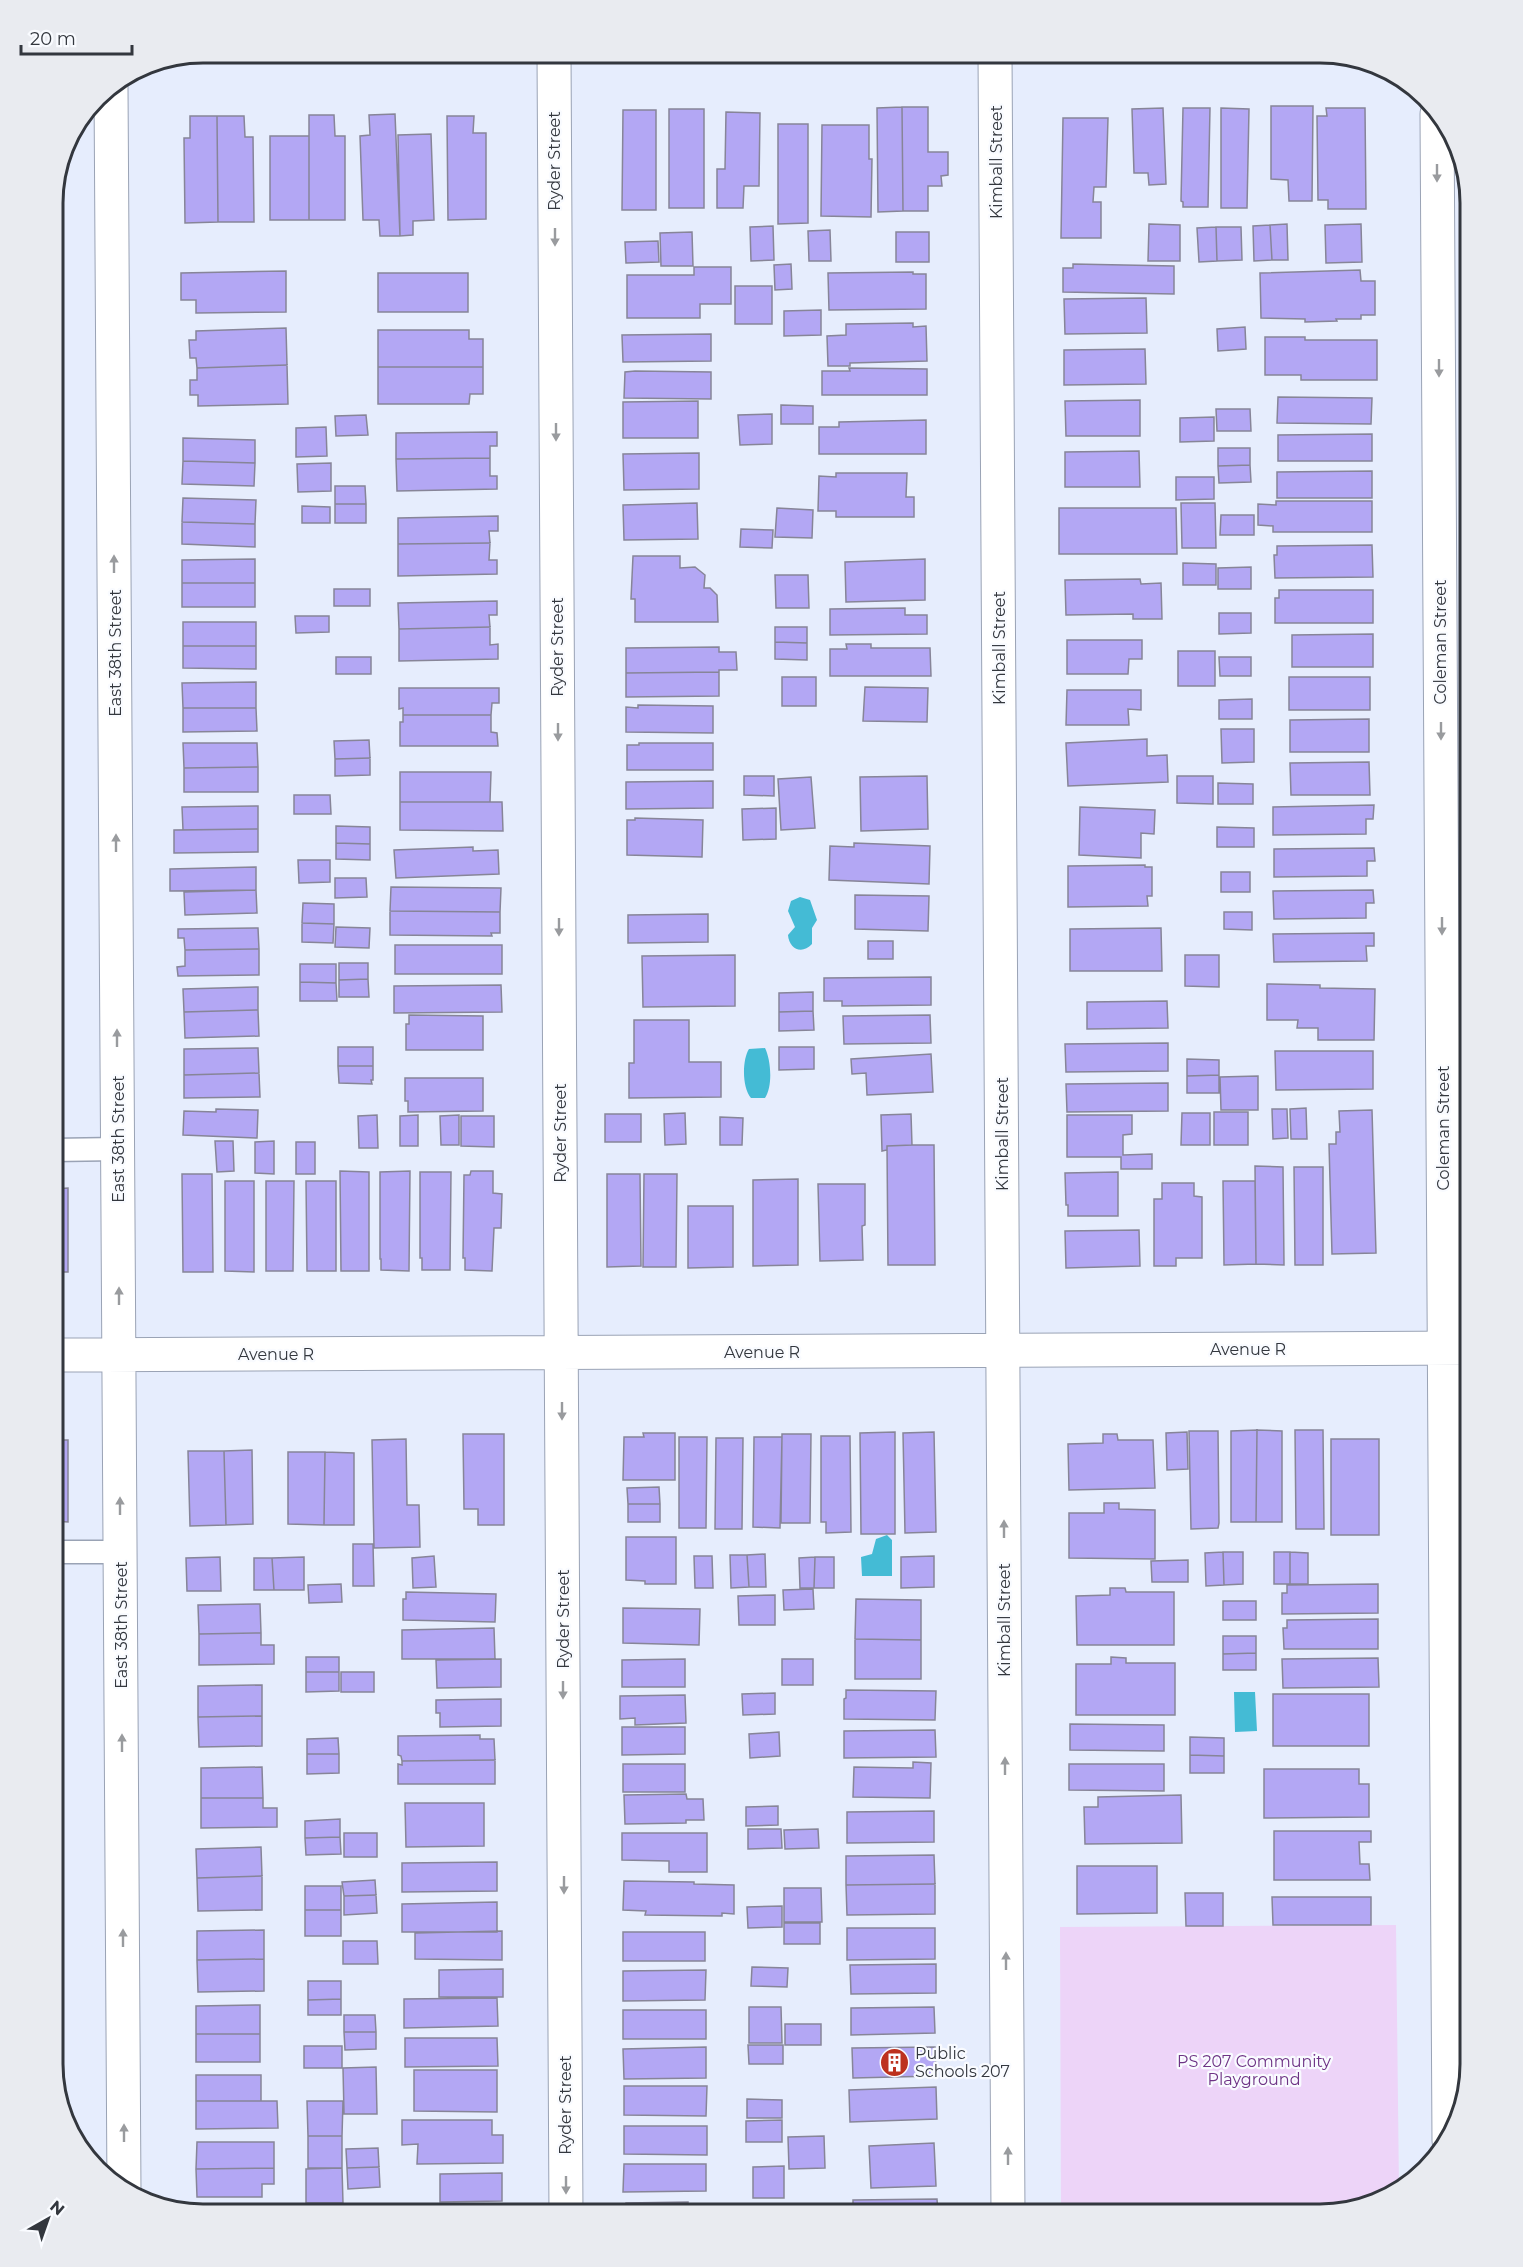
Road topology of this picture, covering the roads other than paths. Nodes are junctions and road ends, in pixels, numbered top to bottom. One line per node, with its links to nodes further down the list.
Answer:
1 (554, 63): 9 (street, Ryder Street, one-way to 9)
2 (995, 63): 8 (street, Kimball Street)
3 (111, 98): 5 (street, East 38th Street, one-way to 3)
4 (1437, 127): 7 (street, Coleman Street, one-way to 7)
5 (118, 1149): 6 (lane); 11 (street, East 38th Street, one-way to 5)
6 (63, 1150)
7 (1458, 1348): 8 (street, Avenue R); 14 (street, Coleman Street)
8 (1002, 1350): 9 (street, Avenue R); 17 (street, Kimball Street, one-way to 8)
9 (561, 1353): 11 (street, Avenue R); 16 (street, Ryder Street, one-way to 16)
10 (63, 1355): 11 (street, Avenue R)
11 (119, 1355): 13 (street, East 38th Street, one-way to 11)
12 (63, 1552): 13 (lane)
13 (121, 1552): 15 (street, East 38th Street, one-way to 13)
14 (1449, 2117)
15 (124, 2179)
16 (566, 2204)
17 (1008, 2204)

